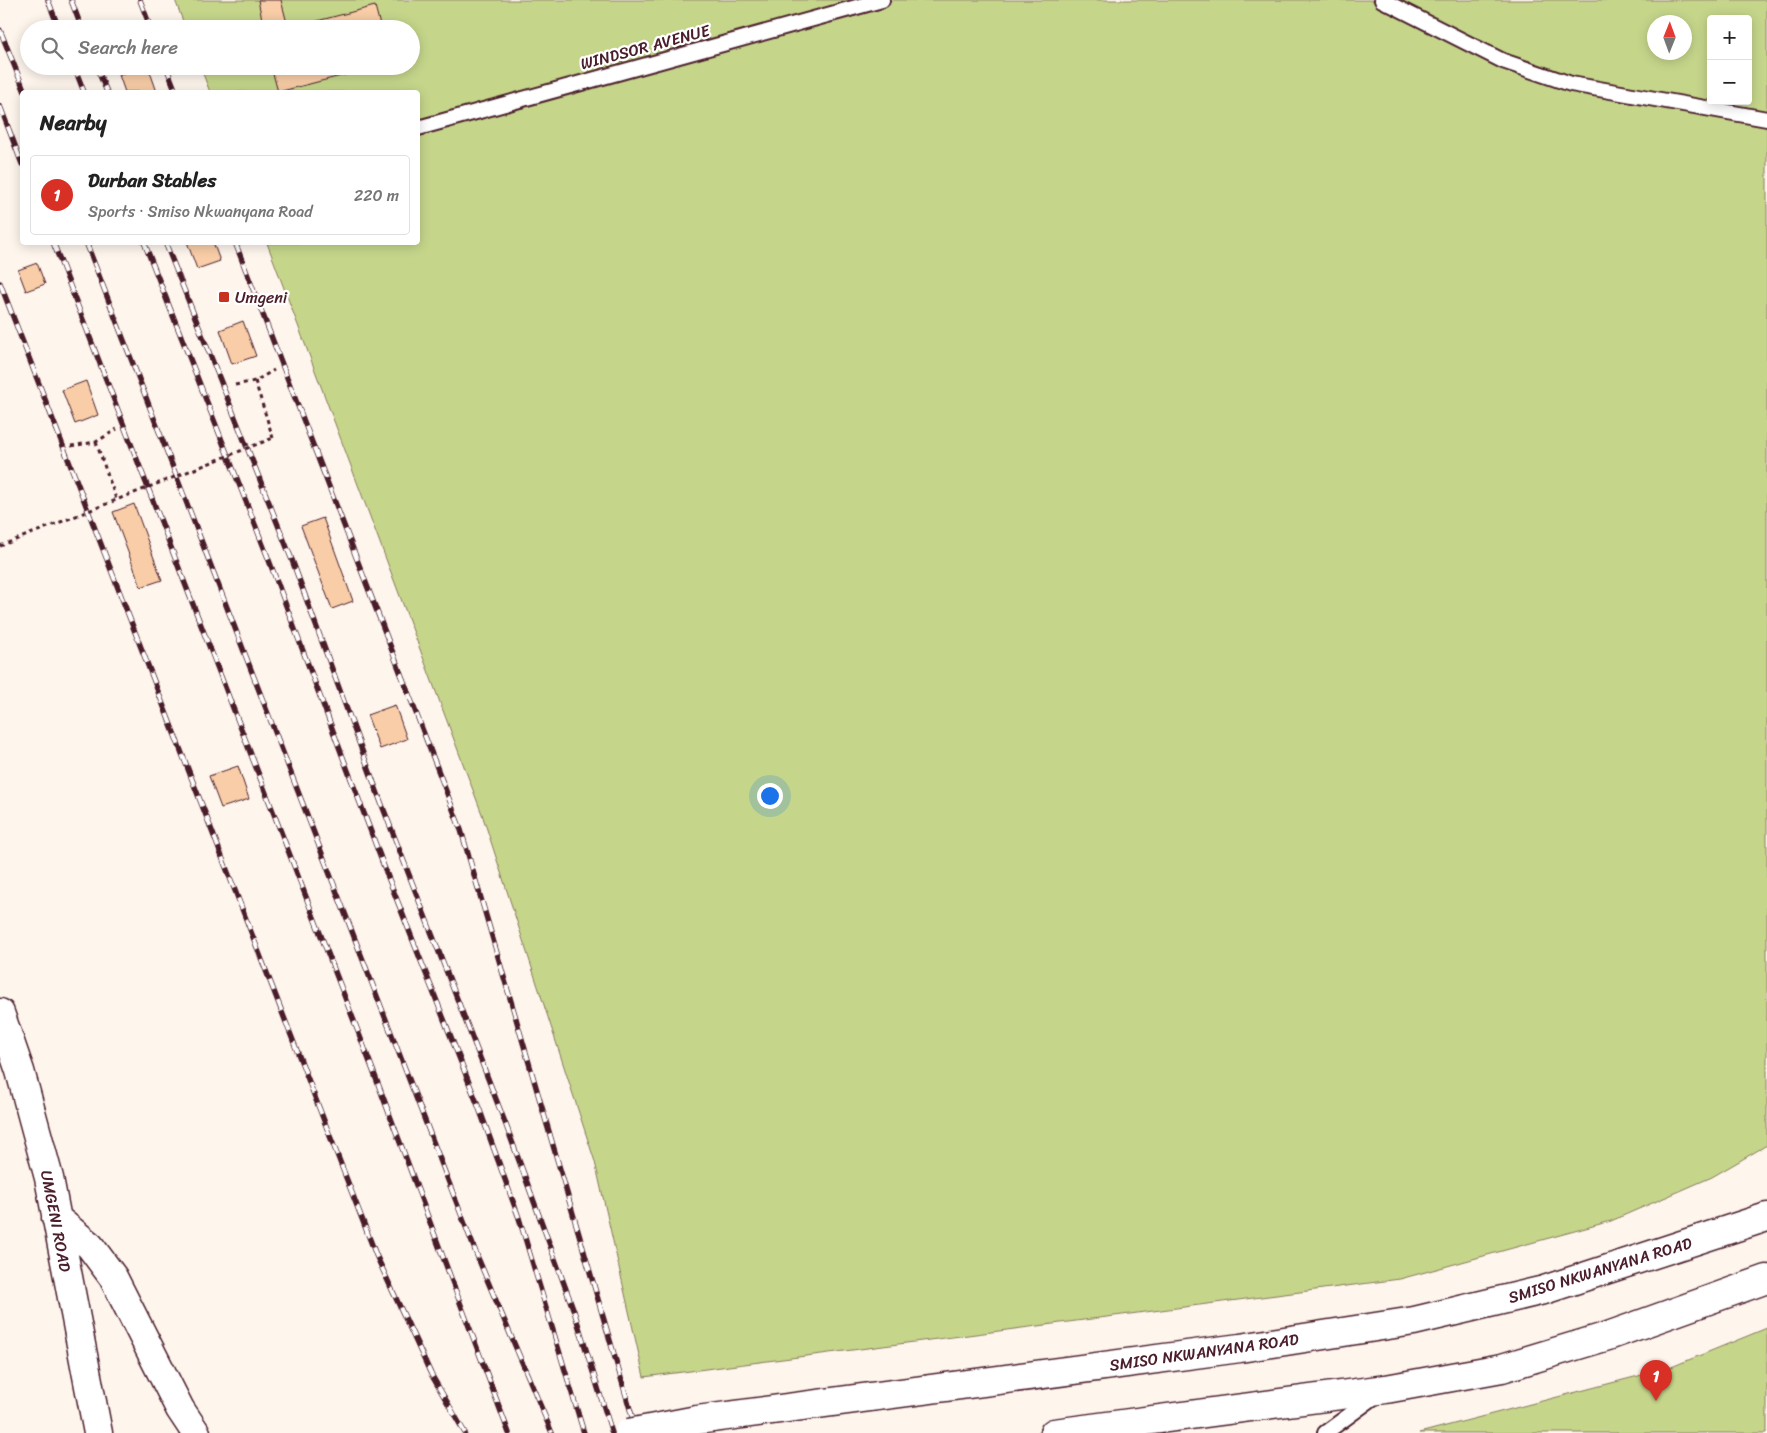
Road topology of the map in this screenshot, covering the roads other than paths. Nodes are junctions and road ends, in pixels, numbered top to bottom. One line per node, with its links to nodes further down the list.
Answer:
1 (882, 0): 4 (lane, WINDSOR AVENUE)
2 (1382, 0): 3 (lane)
3 (1767, 119)
4 (420, 127)
5 (0, 1013): 7 (street, UMGENI ROAD)
6 (1763, 1216): 13 (street, SMISO NKWANYANA ROAD, bridge)
7 (56, 1218): 11 (street, UMGENI ROAD); 12 (street)
8 (1767, 1279): 9 (street)
9 (1386, 1389): 10 (street); 16 (lane)
10 (1132, 1424): 14 (street); 15 (lane)
11 (98, 1433)
12 (196, 1433)
13 (629, 1433)
14 (1054, 1433)
15 (1169, 1433)
16 (1325, 1433)

